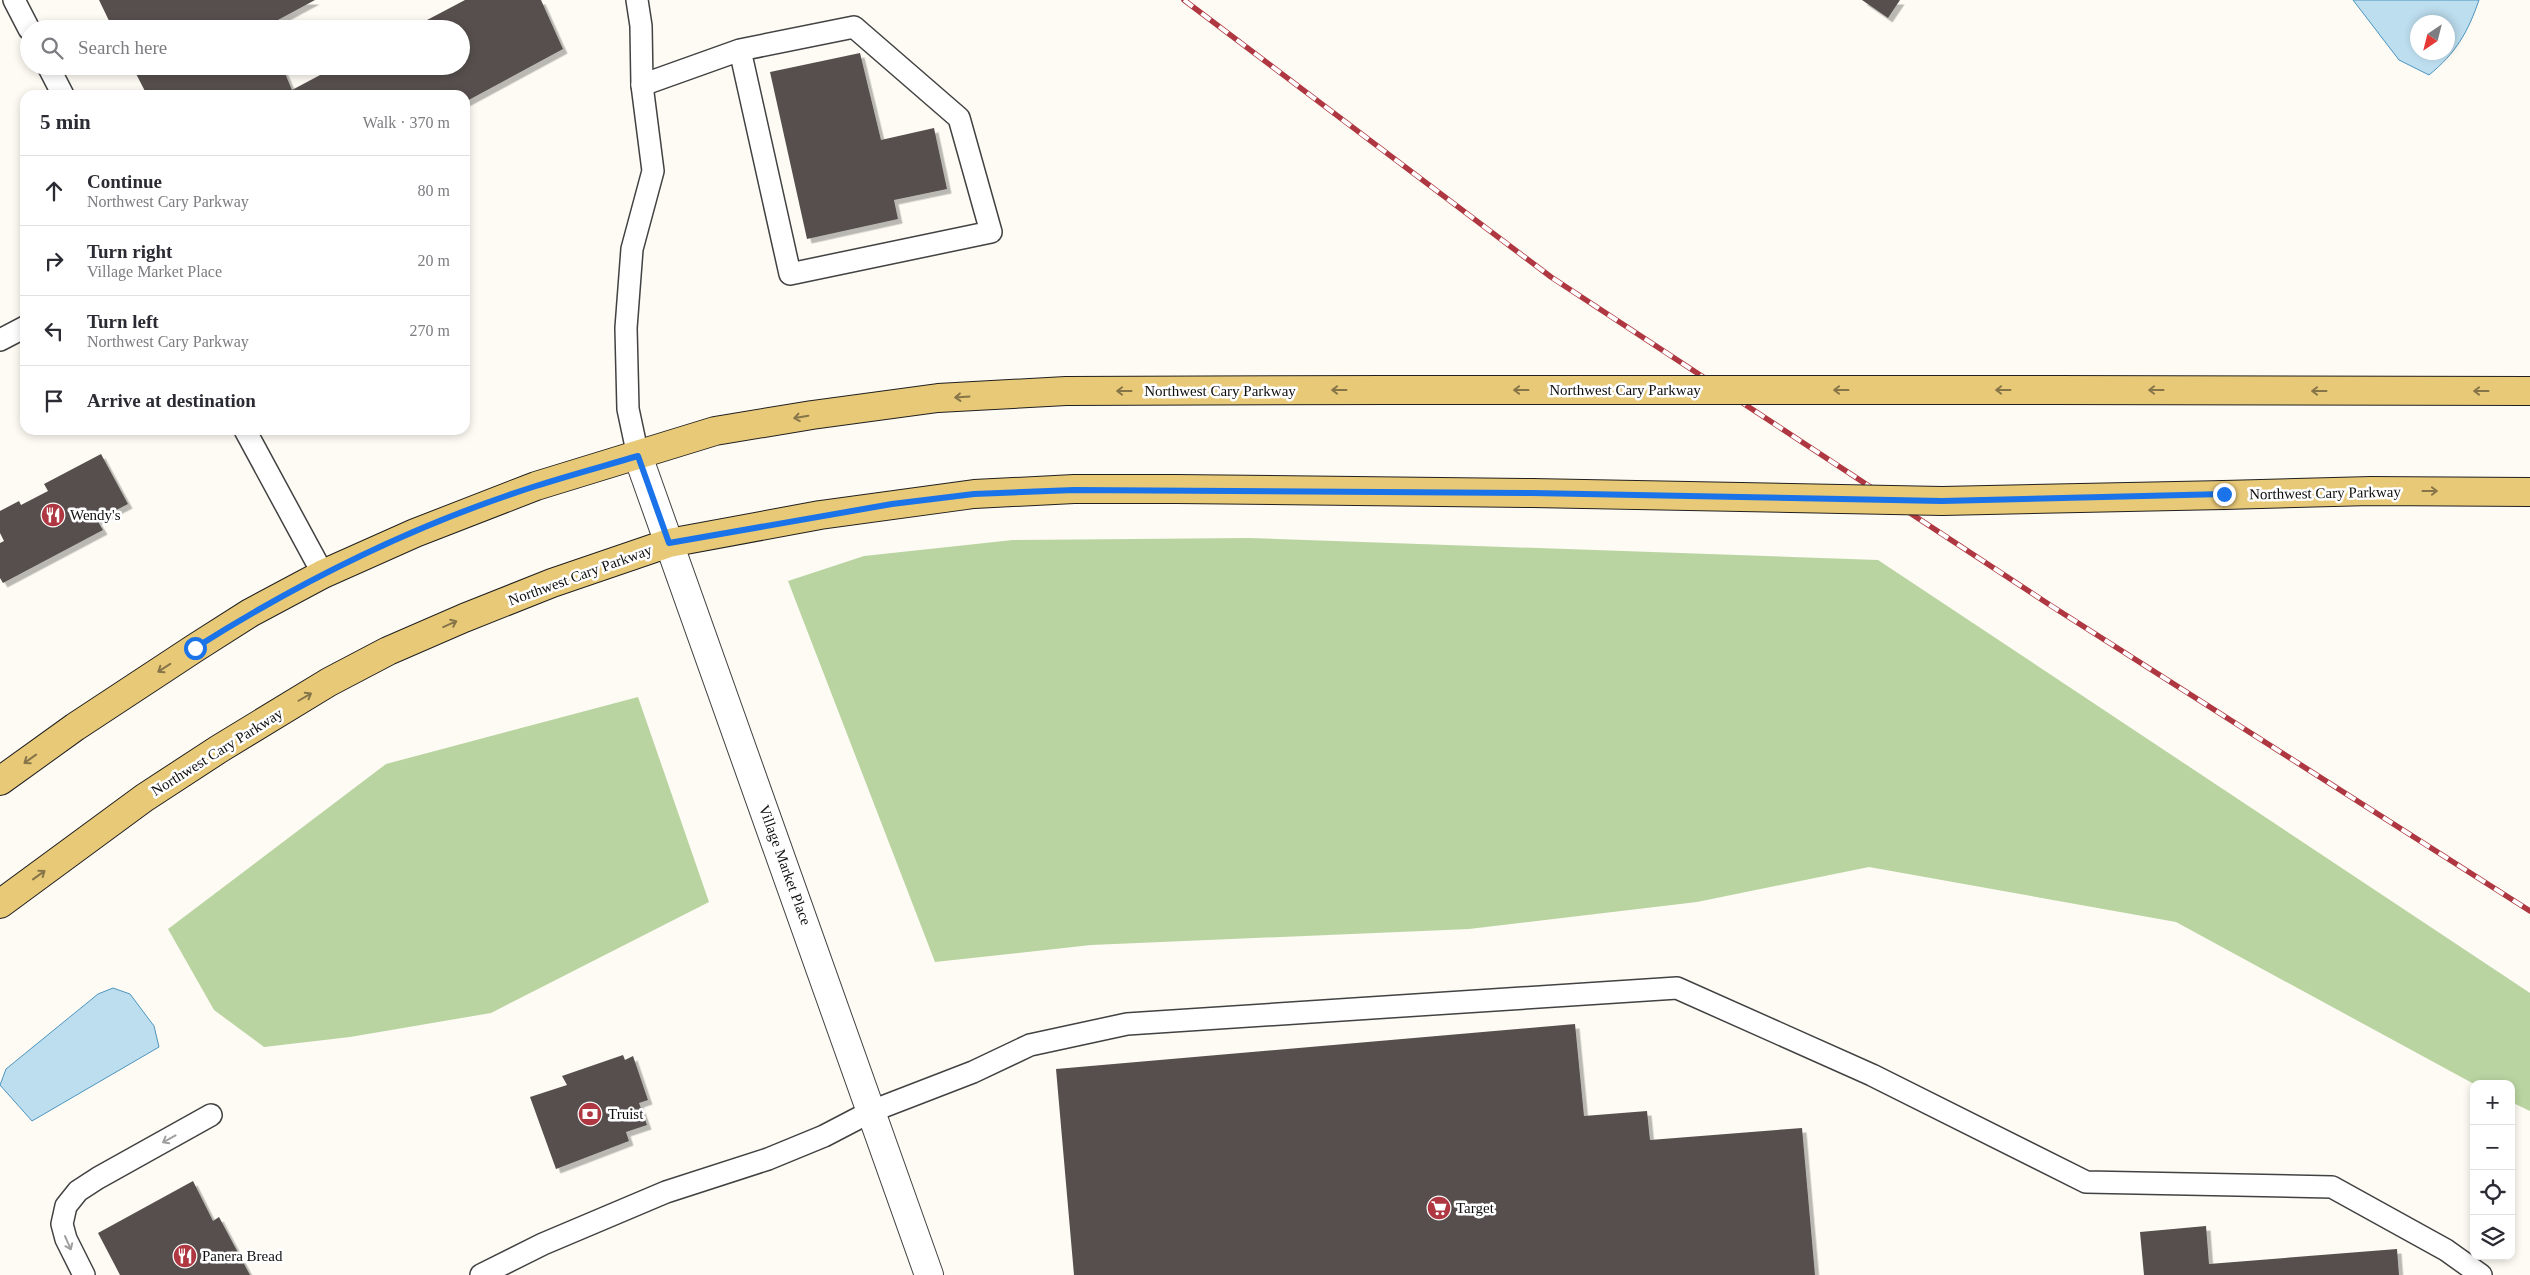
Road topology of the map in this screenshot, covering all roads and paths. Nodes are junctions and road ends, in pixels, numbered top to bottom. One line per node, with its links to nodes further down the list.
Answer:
1 (14, 0): 3 (lane)
2 (637, 0): 6 (lane)
3 (24, 20)
4 (740, 50): 4 (lane); 6 (lane)
5 (52, 75): 7 (lane)
6 (642, 85): 12 (lane)
7 (60, 90)
8 (20, 330): 9 (lane)
9 (0, 340)
10 (2530, 391): 12 (main road, Northwest Cary Parkway, one-way to 12, bridge)
11 (248, 435): 15 (lane)
12 (638, 456): 14 (street, Village Market Place); 15 (main road, Northwest Cary Parkway)
13 (2530, 492): 14 (main road, Northwest Cary Parkway, one-way to 13, bridge)
14 (669, 543): 17 (main road, Northwest Cary Parkway, one-way to 14); 18 (street, Village Market Place)
15 (323, 574): 16 (main road, Northwest Cary Parkway, one-way to 16)
16 (0, 781)
17 (0, 904)
18 (872, 1111): 21 (lane); 22 (street, Village Market Place); 23 (lane)
19 (211, 1115): 20 (lane, one-way to 20)
20 (84, 1275)
21 (481, 1275)
22 (929, 1275)
23 (2481, 1275)

